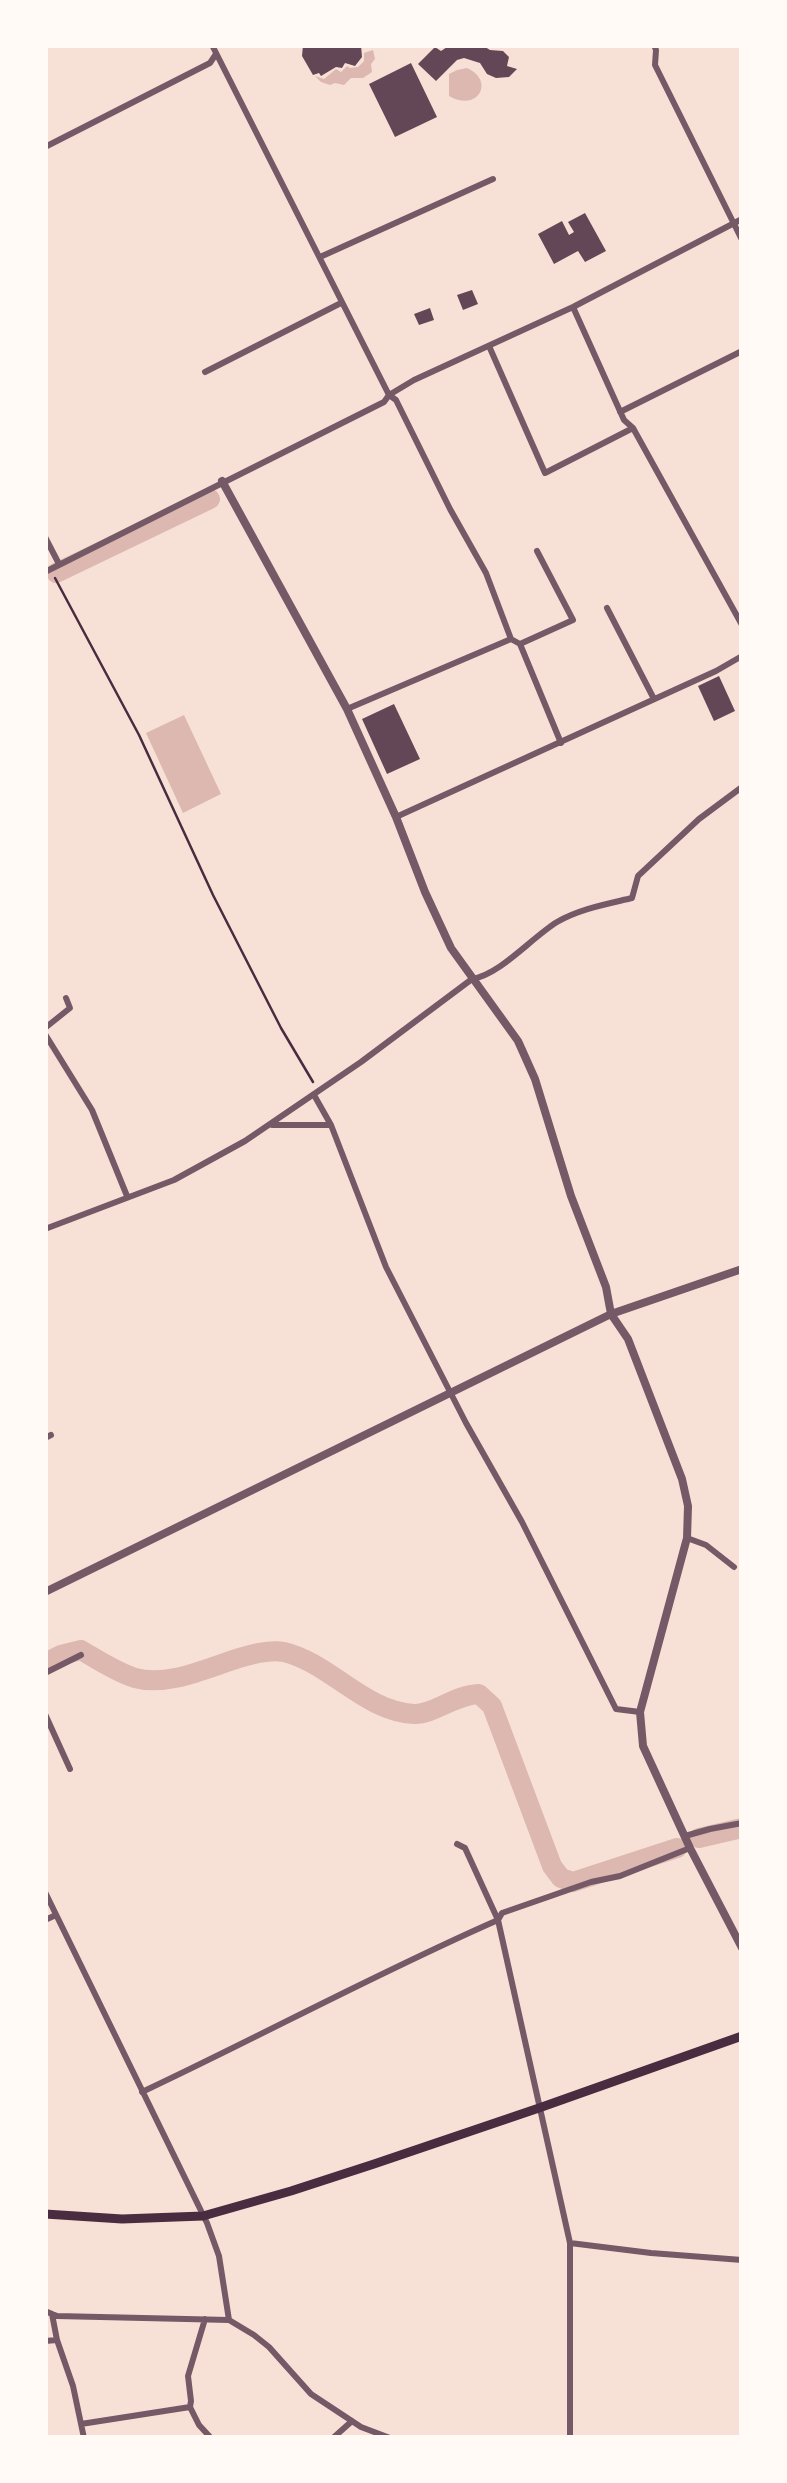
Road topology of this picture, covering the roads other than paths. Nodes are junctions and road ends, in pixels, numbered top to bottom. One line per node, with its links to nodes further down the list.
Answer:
1 (212, 45): 3 (street)
2 (654, 45): 6 (street)
3 (216, 54): 4 (street); 8 (street)
4 (45, 147)
5 (493, 178): 8 (street)
6 (738, 220): 7 (street); 10 (street)
7 (742, 240)
8 (320, 256): 9 (street)
9 (341, 303): 13 (street); 14 (street)
10 (573, 307): 11 (street); 15 (street)
11 (489, 346): 14 (street); 16 (street)
12 (742, 351): 15 (street)
13 (206, 372)
14 (389, 395): 17 (street); 24 (street)
15 (620, 412): 16 (street)
16 (632, 428): 23 (street)
17 (222, 481): 20 (street); 28 (street)
18 (45, 537): 20 (street)
19 (538, 550): 25 (street)
20 (59, 564): 21 (street)
21 (48, 570)
22 (606, 608): 27 (street)
23 (742, 625)
24 (512, 638): 25 (street); 28 (street)
25 (520, 644): 29 (street)
26 (742, 656): 27 (street)
27 (654, 698): 29 (street)
28 (348, 709): 31 (street)
29 (561, 743): 31 (street)
30 (742, 787): 32 (street)
31 (396, 817): 32 (street)
32 (472, 979): 35 (street); 41 (street)
33 (66, 998): 34 (street)
34 (45, 1031): 38 (street)
35 (316, 1094): 36 (street); 37 (street)
36 (331, 1125): 37 (street); 42 (street)
37 (269, 1126): 38 (street)
38 (127, 1196): 39 (street)
39 (45, 1229)
40 (742, 1269): 41 (street)
41 (611, 1314): 42 (street); 43 (street)
42 (452, 1394): 45 (street); 48 (street)
43 (687, 1538): 44 (street); 48 (street)
44 (734, 1566)
45 (45, 1592)
46 (81, 1655): 47 (street)
47 (45, 1673)
48 (640, 1712): 54 (street)
49 (45, 1714): 50 (street)
50 (57, 1740): 51 (street); 52 (street)
51 (45, 1744)
52 (70, 1769)
53 (742, 1823): 54 (street)
54 (685, 1836): 56 (street)
55 (457, 1844): 60 (street)
56 (690, 1848): 60 (street); 61 (street)
57 (45, 1892): 58 (street)
58 (56, 1915): 59 (street); 63 (street)
59 (45, 1920)
60 (498, 1920): 63 (street); 64 (street)
61 (742, 1948)
62 (742, 2036): 64 (main road)
63 (142, 2092): 66 (street)
64 (539, 2108): 66 (main road); 67 (street)
65 (45, 2214): 66 (main road)
66 (202, 2216): 71 (street)
67 (570, 2243): 68 (street); 81 (street)
68 (742, 2260)
69 (48, 2312): 70 (street); 72 (street)
70 (204, 2318): 71 (street); 74 (street)
71 (229, 2320): 75 (street)
72 (57, 2340): 73 (street); 76 (street)
73 (45, 2341)
74 (190, 2407): 76 (street); 78 (street)
75 (352, 2421): 79 (street); 80 (street)
76 (81, 2424): 77 (street)
77 (84, 2438)
78 (211, 2438)
79 (333, 2438)
80 (390, 2438)
81 (570, 2438)

